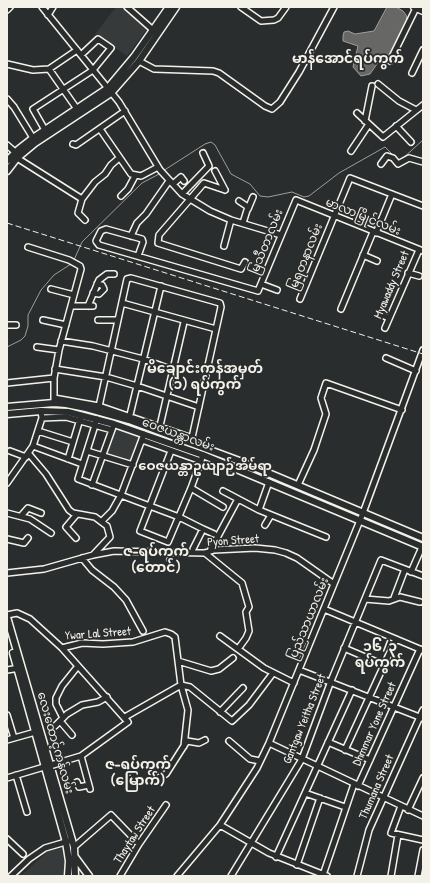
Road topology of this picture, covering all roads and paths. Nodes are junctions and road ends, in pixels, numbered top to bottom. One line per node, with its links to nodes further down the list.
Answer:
1 (10, 7): 11 (street)
2 (42, 7): 13 (street)
3 (53, 7): 13 (street)
4 (127, 7): 14 (street)
5 (169, 7): 14 (main road)
6 (176, 7): 14 (main road)
7 (241, 7): 8 (street)
8 (286, 7)
9 (334, 7): 18 (street)
10 (415, 8): 12 (main road); 19 (street)
11 (7, 10)
12 (423, 11)
13 (48, 14): 15 (street)
14 (154, 33): 18 (main road); 27 (main road)
15 (77, 50): 17 (street); 21 (street)
16 (423, 50): 23 (street)
17 (81, 55): 22 (street); 22 (street)
18 (139, 61): 27 (main road)
19 (390, 61)
20 (7, 64): 21 (street)
21 (50, 69): 26 (street)
22 (93, 70): 26 (street); 27 (street)
23 (412, 73)
24 (378, 84): 30 (street)
25 (372, 86): 34 (street)
26 (63, 90): 32 (street); 38 (street)
27 (110, 91): 31 (street); 32 (main road)
28 (7, 98): 39 (street)
29 (423, 105): 30 (street)
30 (416, 110): 35 (street)
31 (125, 111): 37 (street); 50 (street)
32 (75, 112): 36 (main road)
33 (357, 113): 34 (street)
34 (367, 123): 35 (street); 43 (street)
35 (396, 126): 40 (street)
36 (54, 128): 38 (main road); 45 (main road)
37 (100, 129): 41 (street); 46 (street)
38 (45, 130): 39 (main road)
39 (33, 138): 45 (main road)
40 (411, 142)
41 (73, 144)
42 (7, 145): 45 (street)
43 (350, 150)
44 (203, 153): 56 (street)
45 (16, 155): 47 (main road); 51 (main road); 60 (street)
46 (119, 158): 53 (street); 60 (street)
47 (7, 161)
48 (423, 162): 49 (street)
49 (382, 164)
50 (160, 170): 53 (street); 55 (street)
51 (7, 171)
52 (215, 171): 61 (street)
53 (135, 176): 58 (street)
54 (184, 181): 55 (street)
55 (171, 182): 56 (street); 72 (street)
56 (182, 194): 61 (street)
57 (392, 194): 64 (street); 66 (street, မြရတနာလမ်း); 70 (street)
58 (120, 196)
59 (254, 198): 65 (street)
60 (82, 199): 67 (street)
61 (189, 199): 68 (street); 78 (street)
62 (296, 200): 66 (street, မာလာမြိုင်လမ်း); 71 (street, မြသီတာလမ်း)
63 (239, 201): 65 (street)
64 (423, 206)
65 (248, 209): 69 (street)
66 (334, 216): 70 (street, မာလာမြိုင်လမ်း); 90 (street, မြရတနာလမ်း)
67 (85, 220)
68 (231, 220): 69 (street); 73 (street)
69 (243, 223): 71 (street)
70 (375, 233): 75 (street, မာလာမြိုင်လမ်း); 77 (street)
71 (281, 235): 84 (street, မြသီတာလမ်း)
72 (131, 236): 76 (street); 76 (street)
73 (224, 246)
74 (28, 247): 89 (street)
75 (421, 251): 80 (street, Myawaddy Street)
76 (138, 256): 84 (street, မြသီတာလမ်း)
77 (363, 256): 79 (street); 93 (street)
78 (245, 262)
79 (377, 262)
80 (408, 272): 82 (street); 96 (street, Myawaddy Street)
81 (114, 274): 83 (street)
82 (419, 276)
83 (97, 284): 88 (street); 88 (street)
84 (261, 284): 87 (street)
85 (161, 286): 91 (street); 94 (street); 105 (street)
86 (51, 289): 89 (street)
87 (277, 290)
88 (93, 293): 92 (street)
89 (74, 294): 92 (street)
90 (300, 300)
91 (122, 303): 94 (street); 99 (street)
92 (71, 306): 103 (street)
93 (341, 309)
94 (154, 312): 100 (street); 112 (street)
95 (382, 315): 96 (street)
96 (389, 318): 104 (street, Myawaddy Street)
97 (43, 320): 103 (street)
98 (98, 320): 99 (street)
99 (118, 320): 110 (street)
100 (184, 322): 105 (street); 114 (street)
101 (7, 325): 102 (street)
102 (16, 325)
103 (66, 325): 106 (street)
104 (385, 328)
105 (216, 329): 122 (street)
106 (61, 341): 108 (street); 110 (street)
107 (37, 347): 108 (street)
108 (59, 350): 113 (street)
109 (423, 350): 115 (street, ပြည်သာယာလမ်း)
110 (111, 351): 112 (street); 117 (street)
111 (386, 358): 115 (street)
112 (144, 359): 114 (street); 119 (street)
113 (55, 369): 116 (street); 117 (street)
114 (173, 370): 120 (street)
115 (416, 370): 126 (street, ပြည်သာယာလမ်း)
116 (54, 378): 118 (street); 121 (street)
117 (106, 378): 119 (street); 125 (street)
118 (7, 383)
119 (137, 386): 120 (street); 130 (street)
120 (167, 397): 122 (street); 133 (street)
121 (54, 401): 123 (main road, ဝေဇယန္တာလမ်း); 124 (main road, ဝေဇယန္တာလမ်း); 125 (street)
122 (199, 407): 136 (street)
123 (7, 408)
124 (86, 408): 125 (main road, ဝေဇယန္တာလမ်း); 129 (main road)
125 (99, 408): 130 (main road, ဝေဇယန္တာလမ်း)
126 (402, 410): 153 (street); 162 (street, ပြည်သာယာလမ်း)
127 (7, 414): 128 (main road, ဝေဇယန္တာလမ်း)
128 (41, 414): 129 (main road, ဝေဇယန္တာလမ်း); 134 (street)
129 (82, 417): 131 (main road, ဝေဇယန္တာလမ်း); 137 (street)
130 (129, 418): 133 (main road, ဝေဇယန္တာလမ်း)
131 (96, 422): 132 (main road, ဝေဇယန္တာလမ်း); 140 (street)
132 (113, 427): 135 (main road, ဝေဇယန္တာလမ်း); 143 (street)
133 (159, 428): 136 (main road, ဝေဇယန္တာလမ်း)
134 (38, 431): 137 (street); 138 (street)
135 (143, 437): 141 (street); 144 (main road, ဝေဇယန္တာလမ်း); 148 (street)
136 (192, 440): 146 (main road, ဝေဇယန္တာလမ်း)
137 (73, 442): 145 (street)
138 (33, 446): 142 (street); 145 (street)
139 (10, 451): 142 (street)
140 (87, 451): 143 (street); 147 (street)
141 (171, 451): 144 (street); 158 (street)
142 (28, 455): 151 (street); 164 (street)
143 (104, 456): 148 (street); 152 (street)
144 (202, 458): 149 (main road, ဝေဇယန္တာလမ်း); 154 (street)
145 (68, 459): 147 (street)
146 (242, 462): 149 (main road); 153 (main road, ဝေဇယန္တာလမ်း)
147 (82, 464): 152 (street)
148 (133, 465): 156 (street)
149 (239, 470): 150 (main road, ဝေဇယန္တာလမ်း)
150 (269, 482): 160 (street); 169 (main road, ဝေဇယန္တာလမ်း)
151 (7, 483)
152 (92, 485): 156 (street)
153 (298, 485): 162 (main road, ဝေဇယန္တာလမ်း)
154 (191, 488): 159 (street); 167 (street)
155 (223, 491): 157 (street)
156 (121, 495): 158 (street); 168 (street)
157 (238, 499): 160 (street); 181 (street)
158 (150, 506): 167 (street); 167 (street)
159 (223, 506)
160 (259, 510): 165 (street)
161 (41, 513): 166 (street)
162 (364, 513): 169 (street, ပြည်သာယာလမ်း); 178 (main road, ဝေဇယန္တာလမ်း)
163 (7, 514): 166 (street)
164 (77, 514): 168 (street); 177 (street)
165 (271, 515): 170 (street); 174 (street)
166 (21, 516): 172 (street)
167 (179, 517): 171 (street)
168 (102, 521): 182 (street)
169 (360, 521): 179 (main road, ဝေဇယန္တာလမ်း); 188 (street, ပြည်သာယာလမ်း)
170 (266, 525)
171 (203, 529): 173 (street); 180 (street)
172 (51, 533)
173 (214, 534)
174 (326, 537)
175 (7, 538): 176 (street)
176 (28, 538)
177 (76, 538)
178 (423, 538)
179 (422, 547): 185 (street)
180 (192, 549)
181 (207, 552): 182 (street, Pyon Street); 188 (street, Pyon Street); 201 (street)
182 (93, 555): 183 (street, Pyon Street)
183 (82, 558): 186 (street, Pyon Street); 196 (street)
184 (405, 569): 185 (street); 189 (street, Gantgaw Yeitha Street); 190 (street)
185 (411, 572): 187 (street)
186 (7, 573)
187 (423, 576)
188 (334, 584): 192 (street, ပြည်သာယာလမ်း)
189 (365, 598): 190 (street); 194 (street, Gantgaw Yeitha Street)
190 (394, 598): 191 (street)
191 (420, 602)
192 (324, 609): 194 (street); 209 (street, ပြည်သာယာလမ်း)
193 (7, 616): 199 (street, Ywar Lal Street); 207 (main road, လေးထောင့်ကန်လမ်း)
194 (355, 622): 198 (street); 200 (street, Gantgaw Yeitha Street)
195 (7, 631): 207 (main road, လေးထောင့်ကန်လမ်း)
196 (143, 631)
197 (220, 636): 201 (street)
198 (396, 639): 202 (street); 205 (street)
199 (62, 648): 204 (street, Ywar Lal Street); 206 (street)
200 (344, 648): 205 (street); 211 (street, Gantgaw Yeitha Street)
201 (238, 649): 210 (street)
202 (422, 649): 218 (street, Dhmmar Yone Street)
203 (233, 658): 204 (street)
204 (178, 661): 213 (street)
205 (384, 665): 217 (street)
206 (78, 666): 216 (street); 224 (street)
207 (20, 668): 208 (street); 226 (main road, လေးထောင့်ကန်လမ်း)
208 (7, 670)
209 (299, 670): 211 (street); 212 (street, ပြည်သာယာလမ်း)
210 (273, 673): 212 (street); 220 (street)
211 (331, 681): 215 (street); 237 (street, Gantgaw Yeitha Street)
212 (294, 683): 233 (street, ပြည်သာယာလမ်း)
213 (181, 685): 220 (street); 222 (street); 234 (street)
214 (243, 688): 220 (street)
215 (352, 690): 217 (street); 232 (street)
216 (107, 697): 222 (street); 224 (street)
217 (369, 697): 218 (street); 235 (street)
218 (394, 707): 223 (street); 238 (street, Dhmmar Yone Street)
219 (423, 710): 223 (street, Thumana Street)
220 (220, 712)
221 (7, 715): 228 (street)
222 (125, 717): 236 (street)
223 (421, 718): 251 (street, Thumana Street)
224 (61, 719): 225 (street); 227 (street)
225 (55, 726)
226 (38, 732): 228 (street); 240 (main road, လေးထောင့်ကန်လမ်း)
227 (72, 735)
228 (14, 738): 229 (street)
229 (7, 740)
230 (205, 740): 234 (street)
231 (229, 741): 239 (street)
232 (328, 742): 235 (street); 241 (street)
233 (269, 743): 237 (street); 239 (street, ပြည်သာယာလမ်း)
234 (184, 746): 245 (street)
235 (345, 750): 238 (street)
236 (81, 756): 240 (street); 246 (street)
237 (302, 759): 241 (street); 264 (street, Gantgaw Yeitha Street)
238 (370, 760): 247 (street, Dhmmar Yone Street)
239 (260, 762): 258 (street, ပြည်သာယာလမ်း)
240 (48, 766): 242 (street); 262 (main road, လေးထောင့်ကန်လမ်း)
241 (318, 766): 247 (street); 249 (street)
242 (16, 775): 243 (street); 256 (street)
243 (7, 778)
244 (423, 778): 248 (street)
245 (156, 779)
246 (77, 782)
247 (356, 785): 251 (street); 254 (street, Dhmmar Yone Street)
248 (421, 788): 255 (street)
249 (305, 793): 250 (street); 268 (street)
250 (320, 798): 254 (street); 270 (street)
251 (382, 798): 253 (street); 280 (street, Thumana Street)
252 (166, 805): 263 (street, Thaytaw Street)
253 (400, 806): 255 (street); 259 (street)
254 (345, 807): 274 (street, Dhmmar Yone Street)
255 (408, 810): 257 (street)
256 (27, 812)
257 (423, 816)
258 (220, 825): 264 (street); 278 (street, ပြည်သာယာလမ်း)
259 (398, 835): 261 (street); 281 (street)
260 (7, 839): 267 (street)
261 (423, 840)
262 (69, 841): 265 (main road, လေးထောင့်ကန်လမ်း); 269 (main road); 271 (main road, လေးထောင့်ကန်လမ်း); 275 (street)
263 (138, 844): 265 (street); 277 (street, Thaytaw Street)
264 (251, 844): 268 (street); 279 (street, Gantgaw Yeitha Street)
265 (74, 847): 269 (main road, လေးထောင့်ကန်လမ်း)
266 (423, 850): 282 (street)
267 (23, 854)
268 (276, 857): 270 (street)
269 (78, 863): 271 (street); 272 (main road); 273 (main road, လေးထောင့်ကန်လမ်း)
270 (297, 865): 274 (street)
271 (68, 867): 276 (main road, လေးထောင့်ကန်လမ်း)
272 (88, 874): 273 (street)
273 (75, 875)
274 (325, 875)
275 (11, 876)
276 (68, 876)
277 (120, 876)
278 (177, 876)
279 (231, 876)
280 (357, 876)
281 (391, 876)
282 (418, 876)

